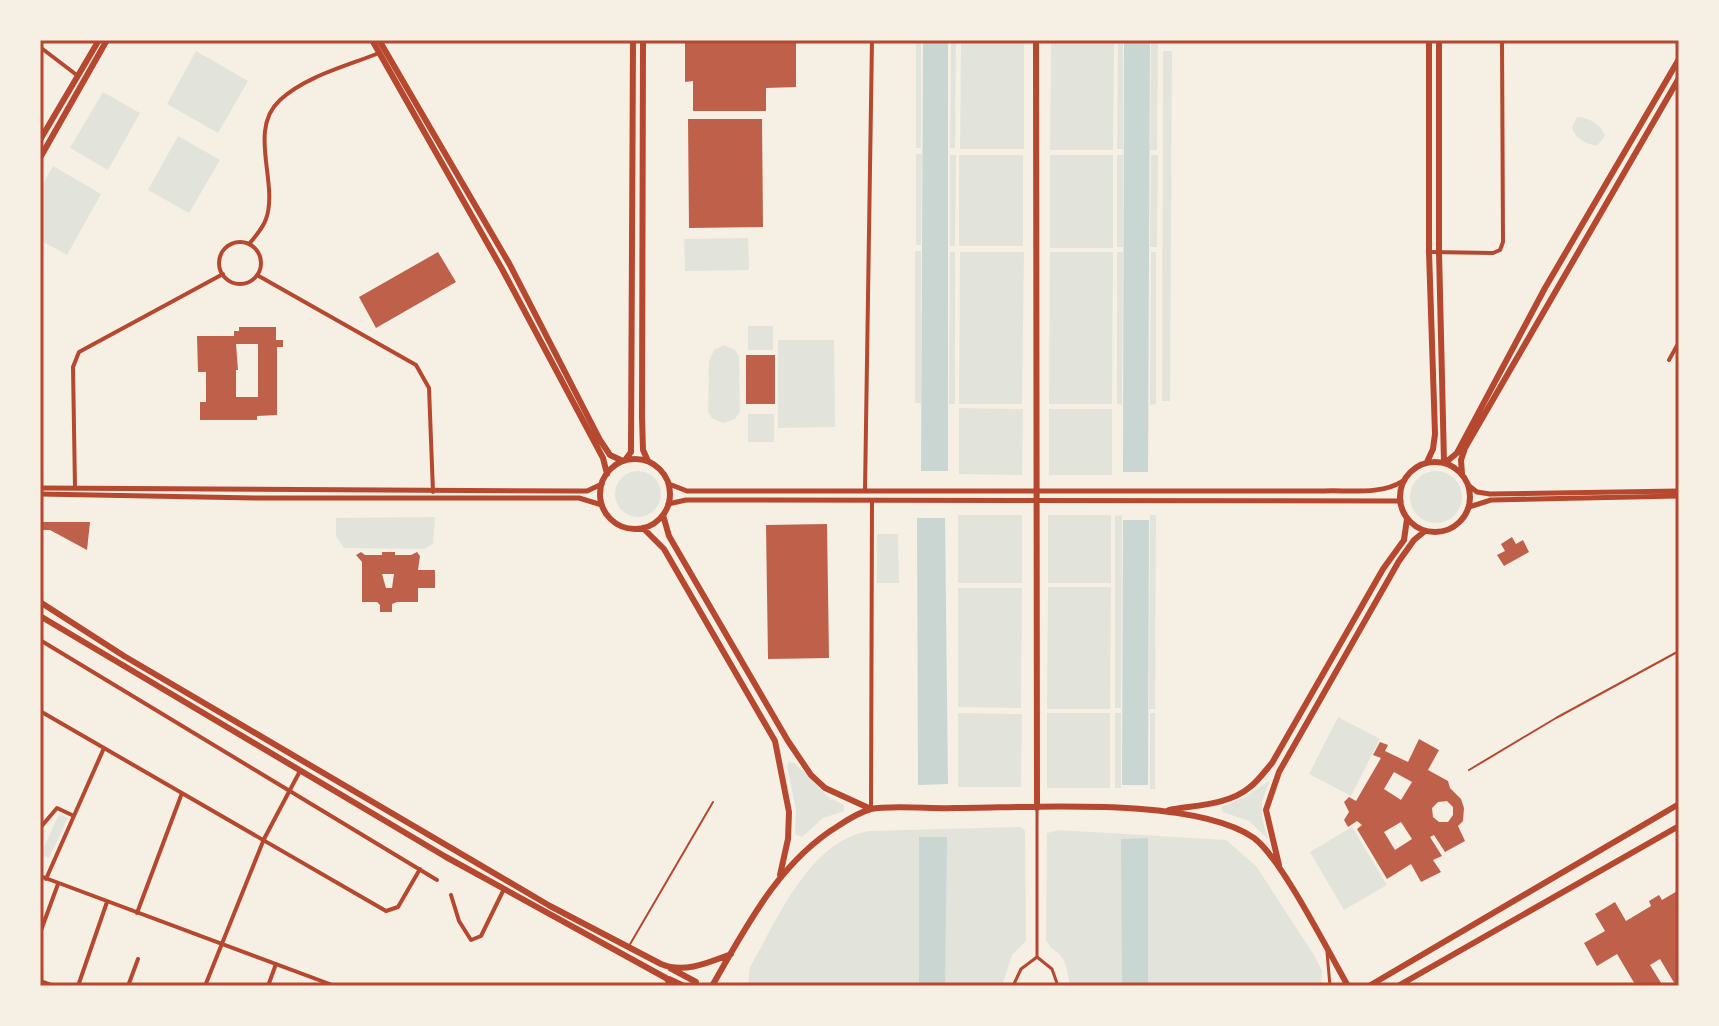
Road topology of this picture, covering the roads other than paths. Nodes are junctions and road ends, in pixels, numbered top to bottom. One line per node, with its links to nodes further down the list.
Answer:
1 (99, 40): 15 (main road)
2 (107, 40): 18 (main road)
3 (372, 40): 13 (main road)
4 (379, 40): 26 (main road)
5 (633, 40): 26 (main road)
6 (643, 40): 27 (main road)
7 (872, 40): 37 (street)
8 (1036, 40): 39 (main road)
9 (1429, 40): 20 (main road)
10 (1439, 40): 21 (main road)
11 (1502, 40): 21 (street)
12 (40, 47): 15 (street)
13 (379, 53): 19 (street); 30 (main road)
14 (1679, 59): 29 (main road)
15 (78, 76): 17 (main road)
16 (1679, 78): 31 (main road)
17 (40, 140)
18 (40, 158)
19 (249, 244): 22 (street); 23 (street)
20 (1429, 252): 21 (street); 28 (main road)
21 (1439, 252): 29 (main road)
22 (223, 274): 23 (street); 36 (street)
23 (257, 275): 40 (street)
24 (1679, 342): 25 (street)
25 (1669, 360)
26 (624, 461): 27 (main road); 30 (main road)
27 (648, 461): 34 (main road)
28 (1427, 462): 29 (main road); 32 (main road)
29 (1444, 462): 31 (main road)
30 (607, 474): 33 (main road)
31 (1462, 474): 35 (main road)
32 (1403, 481): 39 (street); 44 (main road)
33 (602, 484): 40 (street); 45 (main road)
34 (669, 484): 37 (street); 46 (main road)
35 (1468, 485): 41 (street); 47 (main road)
36 (75, 488): 38 (street); 40 (street)
37 (865, 490): 39 (street)
38 (40, 491): 45 (street)
39 (1035, 491): 43 (main road)
40 (433, 492)
41 (1679, 493): 47 (street)
42 (872, 500): 43 (street); 46 (street); 67 (street)
43 (1035, 500): 44 (street); 66 (main road)
44 (1401, 501): 49 (main road)
45 (602, 504): 50 (main road)
46 (668, 504): 48 (main road)
47 (1469, 507): 51 (main road)
48 (663, 515): 50 (main road); 58 (main road)
49 (1407, 519): 51 (main road); 68 (main road)
50 (643, 528): 59 (main road)
51 (1425, 531): 74 (main road)
52 (40, 602): 86 (main road)
53 (40, 616): 61 (main road)
54 (40, 640): 62 (street)
55 (1679, 651): 60 (lane)
56 (40, 711): 57 (street)
57 (104, 748): 63 (street); 69 (street)
58 (793, 749): 59 (main road); 67 (main road)
59 (778, 756): 75 (main road)
60 (1469, 770)
61 (300, 771): 62 (street); 80 (main road)
62 (289, 791): 72 (street); 73 (street)
63 (182, 793): 72 (street); 83 (street)
64 (713, 802): 86 (lane)
65 (1679, 804): 111 (main road)
66 (1037, 808): 67 (main road); 68 (main road); 89 (street)
67 (871, 809): 75 (main road)
68 (1166, 810): 74 (main road)
69 (74, 816): 71 (street); 77 (street)
70 (1679, 826): 112 (main road)
71 (40, 828)
72 (264, 839): 73 (street); 85 (street)
73 (420, 869): 78 (street)
74 (1282, 872): 87 (main road)
75 (780, 875): 88 (main road)
76 (40, 876): 77 (street)
77 (46, 879): 79 (street)
78 (437, 880)
79 (58, 884): 82 (street); 84 (street)
80 (504, 889): 81 (street); 93 (main road)
81 (451, 895)
82 (107, 902): 83 (street); 98 (street)
83 (137, 913): 85 (street)
84 (40, 933)
85 (221, 944): 91 (street); 100 (street)
86 (628, 946): 92 (main road)
87 (1326, 948): 109 (street); 110 (main road)
88 (731, 954): 92 (main road); 106 (main road)
89 (1037, 957): 107 (street); 108 (street)
90 (138, 959): 99 (street)
91 (276, 964): 95 (street); 101 (street)
92 (670, 968): 96 (main road)
93 (666, 978): 103 (main road); 104 (main road)
94 (40, 981): 97 (street)
95 (326, 984): 102 (street)
96 (696, 984): 105 (main road)
97 (54, 986)
98 (78, 986)
99 (128, 986)
100 (205, 986)
101 (268, 986)
102 (335, 986)
103 (672, 986)
104 (684, 986)
105 (704, 986)
106 (712, 986)
107 (1013, 986)
108 (1058, 986)
109 (1330, 986)
110 (1348, 986)
111 (1369, 986)
112 (1398, 986)

